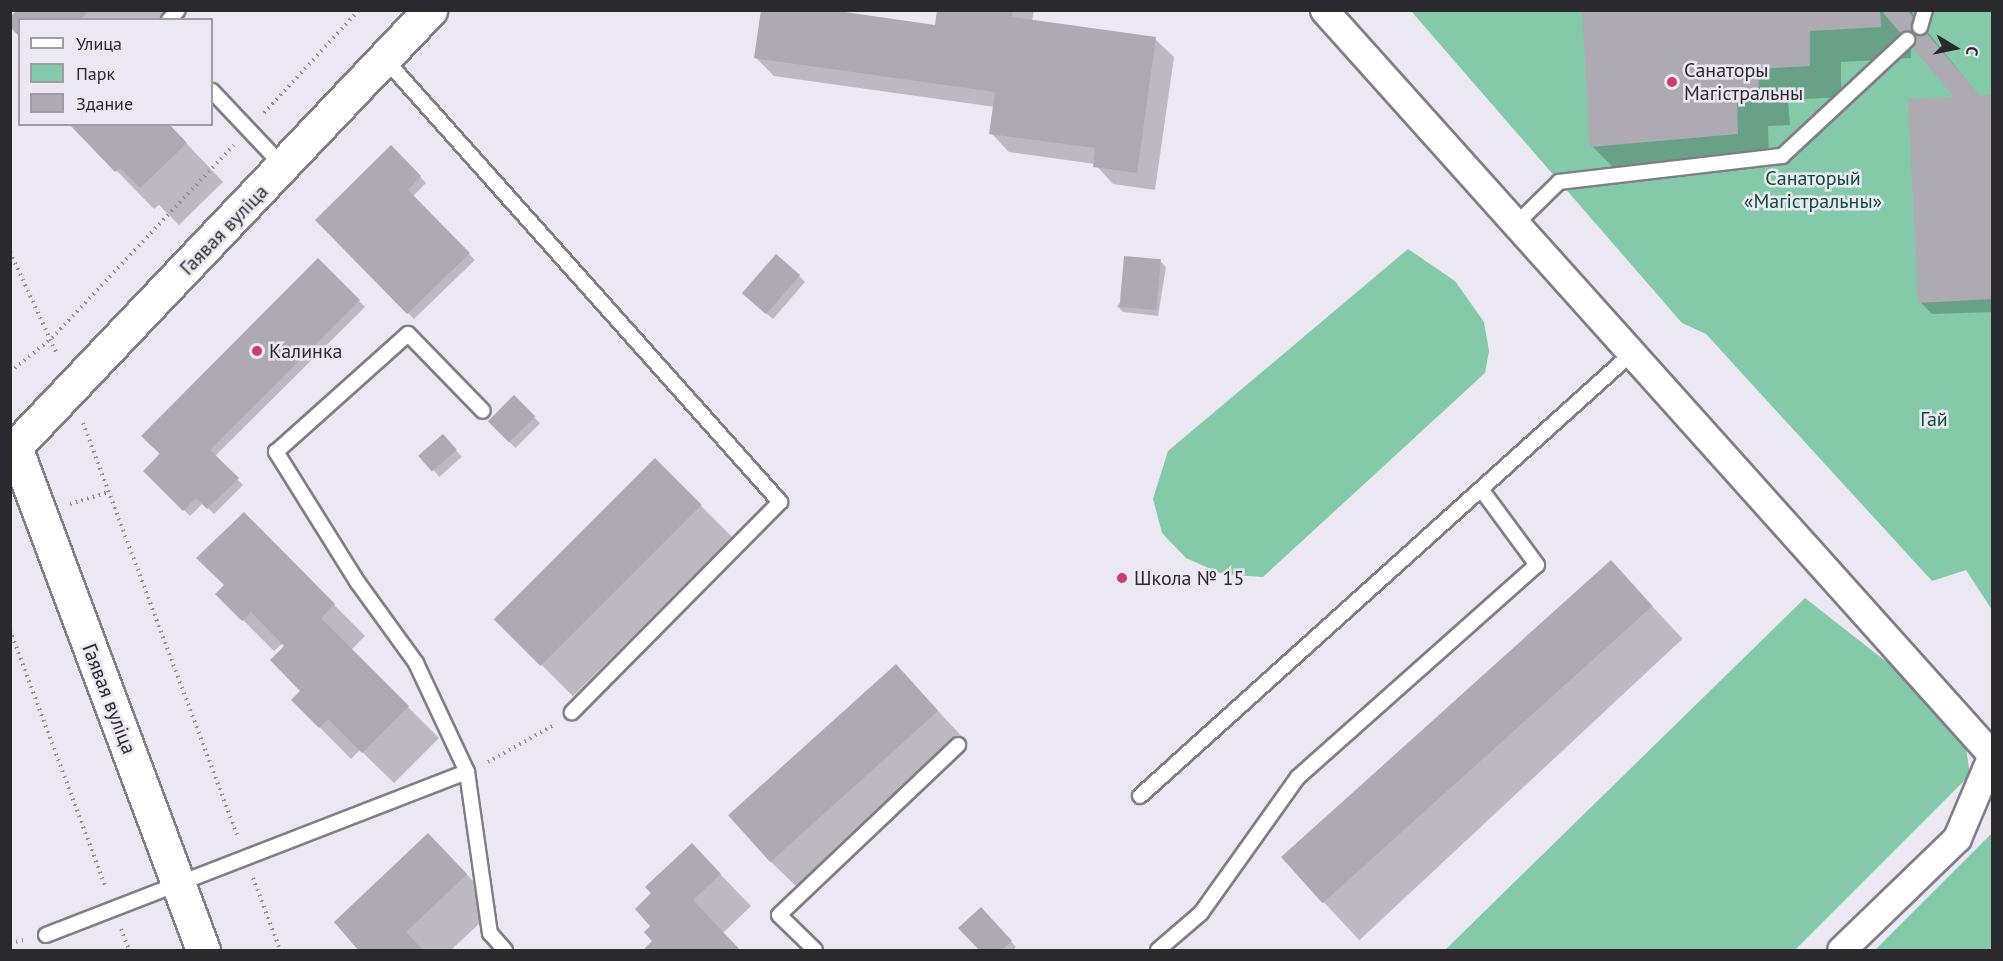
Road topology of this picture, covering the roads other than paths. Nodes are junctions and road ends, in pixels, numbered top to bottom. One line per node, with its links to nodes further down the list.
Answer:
1 (430, 10): 6 (main road, Гаявая вуліца)
2 (1324, 10): 9 (street)
3 (1925, 10): 4 (lane)
4 (1920, 27)
5 (1907, 40): 9 (lane)
6 (384, 58): 8 (main road, Гаявая вуліца); 14 (lane)
7 (213, 92): 8 (lane)
8 (284, 166): 12 (main road, Гаявая вуліца)
9 (1516, 224): 10 (street)
10 (1632, 353): 13 (lane); 24 (street)
11 (483, 411): 16 (lane)
12 (12, 445): 18 (main road, Гаявая вуліца)
13 (1481, 489): 17 (lane); 23 (lane)
14 (572, 712)
15 (958, 745): 22 (lane)
16 (467, 772): 18 (lane); 21 (lane)
17 (1140, 796)
18 (180, 886): 19 (lane); 20 (main road, Гаявая вуліца)
19 (46, 935)
20 (203, 951)
21 (505, 951)
22 (814, 951)
23 (1158, 951)
24 (1841, 951)

